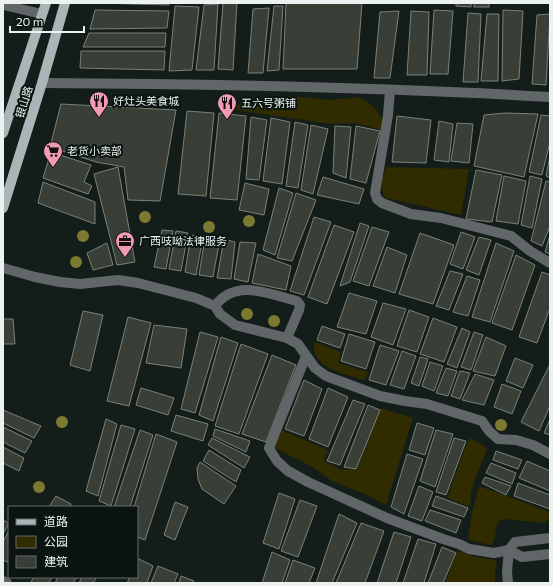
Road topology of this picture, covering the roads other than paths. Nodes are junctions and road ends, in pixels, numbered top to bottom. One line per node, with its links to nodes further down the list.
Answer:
1 (46, 3): 4 (main road, 银山路)
2 (65, 3): 5 (main road, 银山路)
3 (3, 5): 4 (street)
4 (42, 14): 8 (main road, 银山路)
5 (42, 83): 6 (street); 9 (main road, 银山路)
6 (390, 90): 7 (street); 10 (street)
7 (550, 97)
8 (3, 134)
9 (3, 208)
10 (550, 263)
11 (3, 268): 12 (street)
12 (215, 306): 13 (street); 13 (street)
13 (287, 338): 14 (street)
14 (306, 356): 15 (street); 17 (street)
15 (550, 454)
16 (550, 538): 17 (street)
17 (509, 550): 18 (street); 21 (street)
18 (550, 554)
19 (3, 581): 20 (street)
20 (7, 583)
21 (508, 583)

